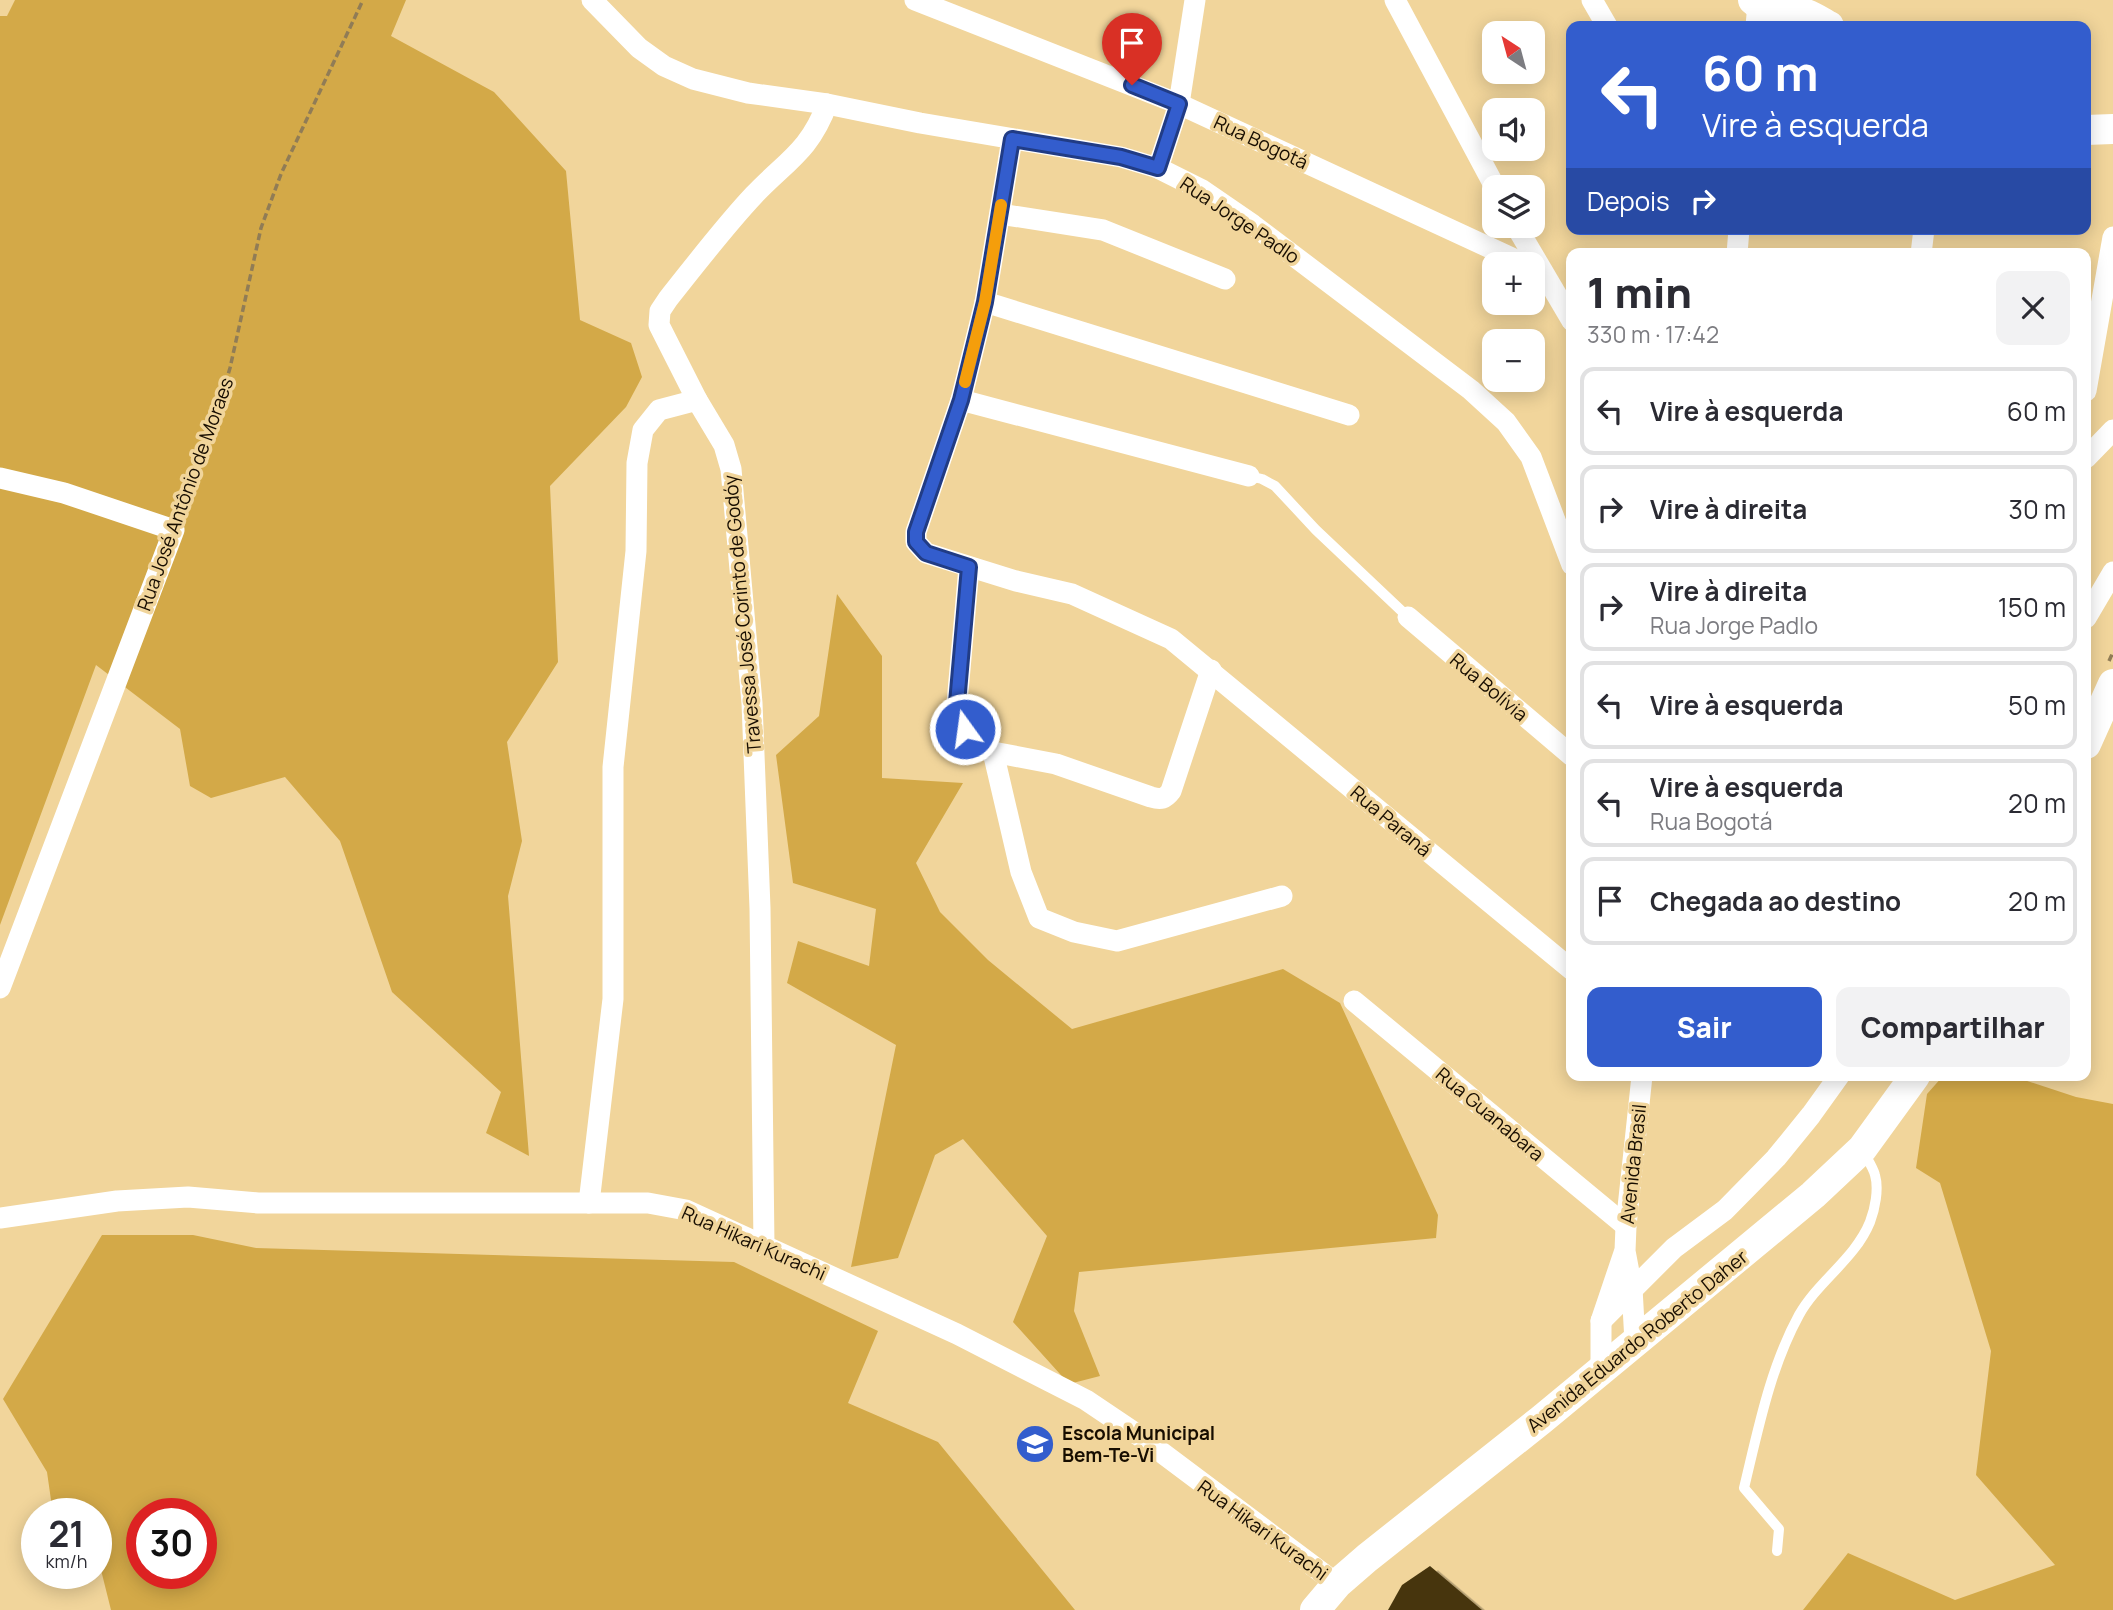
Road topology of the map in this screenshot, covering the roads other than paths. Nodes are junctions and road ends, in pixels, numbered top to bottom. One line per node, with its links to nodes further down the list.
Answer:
1 (592, 0): 9 (street, Rua Jorge Padlo)
2 (915, 0): 10 (street, Rua Bogotá)
3 (1195, 0): 10 (street)
4 (1395, 0): 15 (street)
5 (1592, 0): 8 (street)
6 (1756, 10): 7 (main road)
7 (1817, 13)
8 (1604, 21)
9 (827, 104): 13 (street, Rua Jorge Padlo); 24 (street, Travessa José Corinto de Godóy)
10 (1179, 104): 14 (street); 18 (street, Rua Bogotá)
11 (2091, 130): 12 (main road)
12 (2113, 130)
13 (1012, 139): 14 (street, Rua Jorge Padlo); 16 (street)
14 (1158, 168): 31 (street, Rua Jorge Padlo)
15 (1489, 175)
16 (1000, 214): 19 (street); 21 (street)
17 (2113, 237): 23 (street)
18 (1498, 252)
19 (1225, 279)
20 (1545, 284): 22 (street)
21 (985, 302): 25 (street); 26 (street)
22 (1566, 313)
23 (2091, 362)
24 (697, 400): 49 (street); 52 (street, Travessa José Corinto de Godóy)
25 (961, 400): 29 (street); 32 (street, Rua Paraná)
26 (1349, 415)
27 (2113, 430): 28 (street)
28 (2091, 453)
29 (1249, 476): 35 (lane)
30 (0, 478): 43 (street, Rua José Antônio de Moraes)
31 (1566, 549)
32 (969, 567): 36 (street, Rua Paraná); 40 (street)
33 (2113, 572): 34 (street)
34 (2091, 609)
35 (1408, 617): 39 (street, Rua Bolívia)
36 (1211, 670): 40 (street); 42 (street, Rua Paraná)
37 (2113, 684): 38 (main road)
38 (2091, 733)
39 (1566, 751)
40 (993, 752): 41 (street)
41 (1282, 896)
42 (1566, 965)
43 (0, 988)
44 (1354, 1001): 51 (street, Rua Guanabara)
45 (1641, 1081): 51 (street, Avenida Brasil)
46 (1834, 1081): 54 (street)
47 (1911, 1081): 48 (main road, Avenida Eduardo Roberto Daher)
48 (1862, 1149): 56 (main road, Avenida Eduardo Roberto Daher); 58 (lane)
49 (589, 1203): 50 (street, Rua Hikari Kurachi); 52 (street, Rua Hikari Kurachi)
50 (0, 1218)
51 (1626, 1226): 53 (street, Avenida Brasil)
52 (764, 1246): 59 (street, Rua Hikari Kurachi)
53 (1625, 1251): 54 (street, Avenida Brasil); 55 (street, Avenida Brasil)
54 (1632, 1288): 55 (street); 56 (street, Avenida Brasil)
55 (1601, 1321): 57 (street, Avenida Brasil)
56 (1635, 1342): 57 (main road, Avenida Eduardo Roberto Daher)
57 (1601, 1368): 59 (main road, Avenida Eduardo Roberto Daher)
58 (1777, 1551)
59 (1337, 1584): 60 (main road, Avenida Eduardo Roberto Daher)
60 (1315, 1610)

